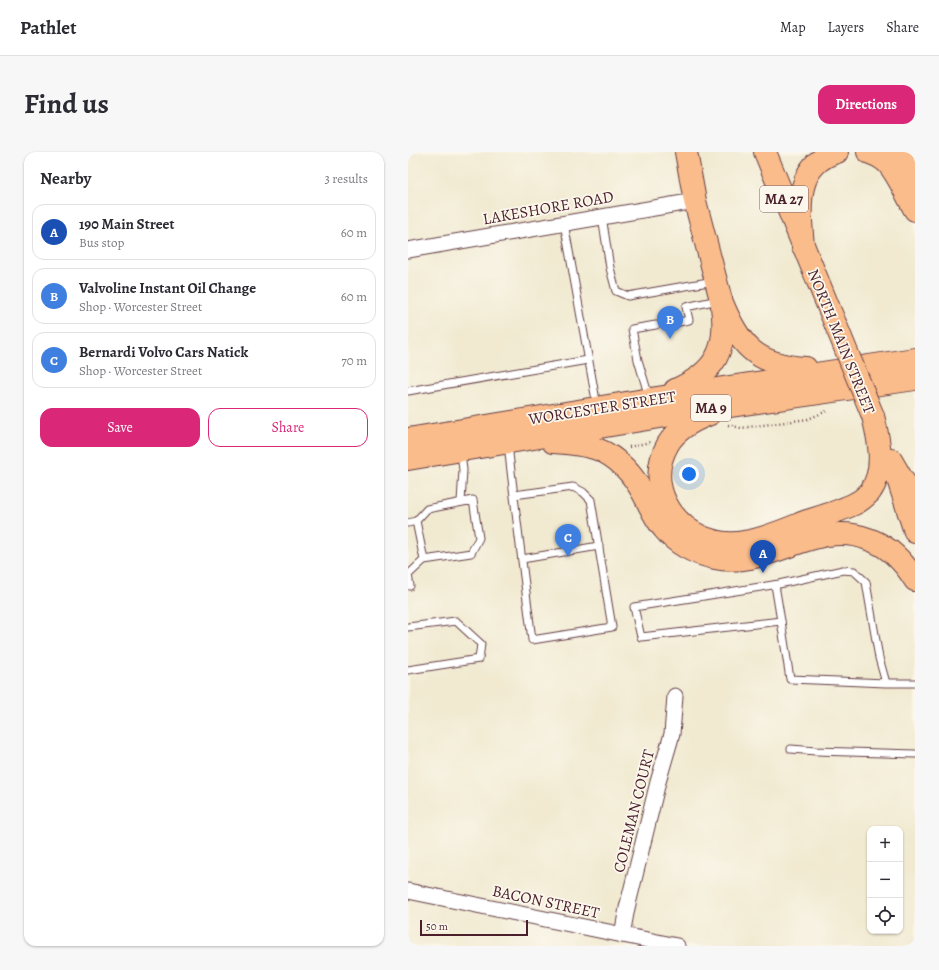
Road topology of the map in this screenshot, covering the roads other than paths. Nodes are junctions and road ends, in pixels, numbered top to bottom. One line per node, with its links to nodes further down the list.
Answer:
1 (686, 152): 5 (main road)
2 (766, 152): 9 (main road, NORTH MAIN STREET / MA 27)
3 (837, 152): 9 (main road)
4 (868, 152): 6 (main road)
5 (695, 201): 7 (street, LAKESHORE ROAD); 11 (main road)
6 (915, 210)
7 (602, 216): 8 (street, LAKESHORE ROAD); 11 (lane)
8 (564, 223): 10 (street, LAKESHORE ROAD); 15 (lane)
9 (803, 246): 22 (main road, NORTH MAIN STREET / MA 27, bridge)
10 (408, 250)
11 (718, 290): 12 (lane); 16 (main road); 19 (main road)
12 (679, 322)
13 (656, 325): 19 (lane)
14 (911, 359): 16 (main road, WORCESTER STREET / MA 9)
15 (588, 360): 18 (lane); 21 (lane)
16 (847, 368): 19 (main road, WORCESTER STREET / MA 9)
17 (915, 379): 20 (main road, WORCESTER STREET / MA 9)
18 (408, 391)
19 (650, 400): 21 (main road, WORCESTER STREET / MA 9)
20 (746, 403): 22 (main road); 24 (main road, WORCESTER STREET / MA 9)
21 (597, 408): 23 (main road, WORCESTER STREET / MA 9)
22 (873, 416): 27 (main road, NORTH MAIN STREET / MA 27)
23 (408, 439)
24 (508, 442): 25 (main road, WORCESTER STREET / MA 9); 28 (lane); 37 (main road)
25 (460, 450): 26 (main road, WORCESTER STREET / MA 9); 30 (lane)
26 (408, 459)
27 (891, 460): 29 (main road); 33 (main road, NORTH MAIN STREET / MA 27)
28 (514, 495): 34 (lane); 35 (lane)
29 (915, 497)
30 (461, 502): 31 (lane); 36 (lane)
31 (416, 522): 32 (lane); 36 (lane)
32 (408, 523)
33 (915, 532)
34 (599, 546): 35 (lane); 35 (lane)
35 (522, 559)
36 (424, 560): 39 (lane)
37 (915, 580)
38 (777, 585): 40 (lane); 40 (lane); 43 (lane)
39 (410, 586)
40 (781, 621): 43 (lane)
41 (408, 627): 42 (lane)
42 (408, 670)
43 (886, 683): 44 (lane)
44 (915, 683)
45 (675, 696): 49 (street, COLEMAN COURT)
46 (791, 749): 47 (lane)
47 (915, 754)
48 (408, 891): 49 (street, BACON STREET)
49 (622, 935): 50 (street, BACON STREET)
50 (638, 942): 51 (street, BACON STREET)
51 (678, 946)

